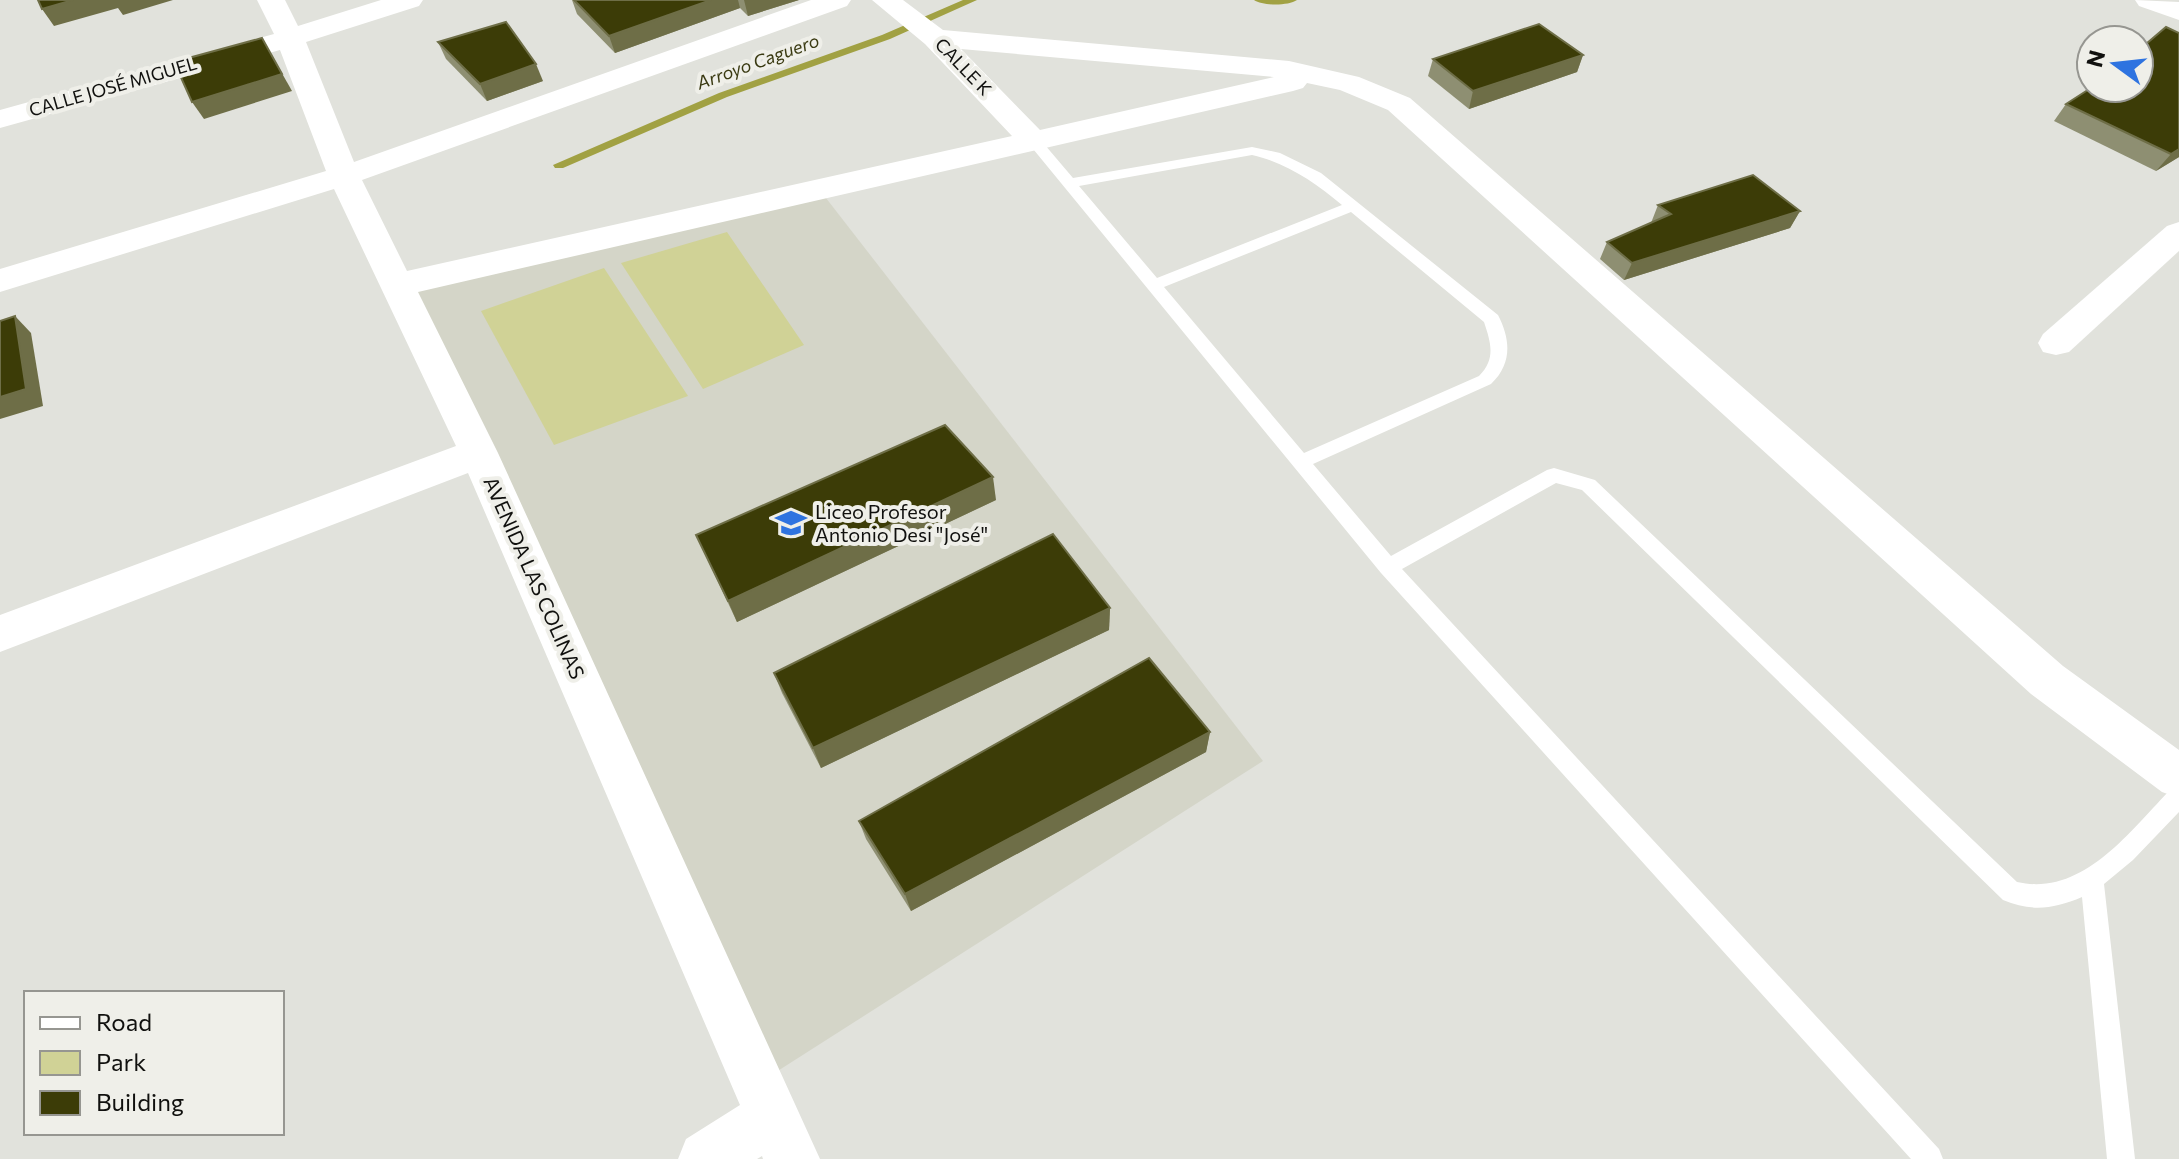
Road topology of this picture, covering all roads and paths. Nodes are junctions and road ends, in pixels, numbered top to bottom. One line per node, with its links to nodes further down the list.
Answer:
1 (271, 0): 8 (street, AVENIDA LAS COLINAS)
2 (409, 0): 8 (street, CALLE JOSÉ MIGUEL)
3 (837, 0): 12 (street)
4 (2149, 0): 6 (street)
5 (893, 6): 7 (street, CALLE K)
6 (2179, 12)
7 (930, 34): 9 (street); 11 (street, CALLE K)
8 (290, 38): 10 (street, CALLE JOSÉ MIGUEL); 12 (street, AVENIDA LAS COLINAS)
9 (1317, 76): 11 (street); 24 (street)
10 (0, 119)
11 (1034, 141): 13 (lane); 17 (street)
12 (344, 176): 16 (street); 17 (street, AVENIDA LAS COLINAS)
13 (1069, 183): 14 (lane); 18 (lane)
14 (1352, 206): 18 (lane); 21 (lane)
15 (2179, 233): 19 (street)
16 (0, 281)
17 (397, 285): 20 (street, AVENIDA LAS COLINAS)
18 (1154, 285): 21 (lane)
19 (2056, 343)
20 (479, 453): 23 (street); 27 (street, AVENIDA LAS COLINAS)
21 (1300, 462): 22 (lane)
22 (1388, 567): 26 (lane); 29 (lane)
23 (0, 634)
24 (2179, 777)
25 (2179, 796): 26 (lane)
26 (2092, 882): 30 (lane)
27 (783, 1138): 28 (street)
28 (706, 1159)
29 (1929, 1159)
30 (2121, 1159)

